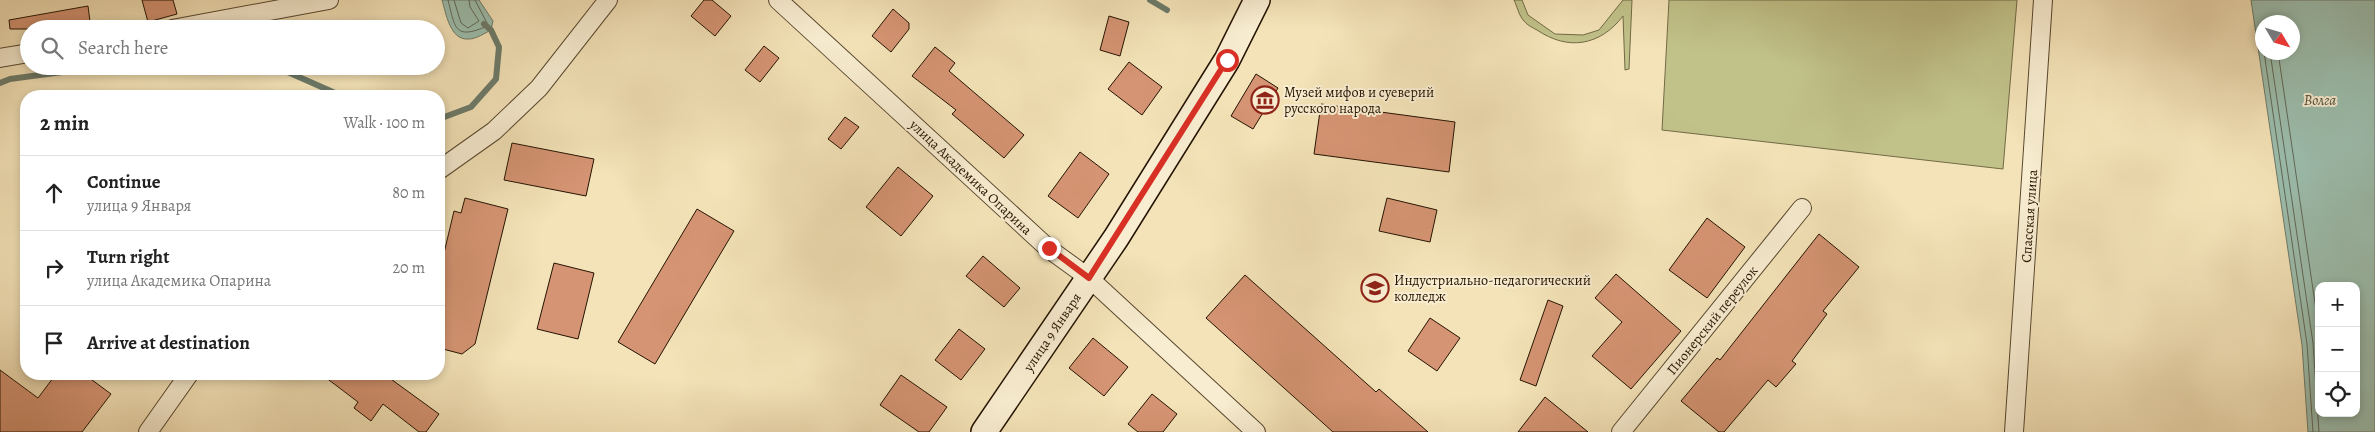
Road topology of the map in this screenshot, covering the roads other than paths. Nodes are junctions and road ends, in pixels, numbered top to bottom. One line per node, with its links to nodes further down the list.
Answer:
1 (329, 0): 6 (street)
2 (608, 0): 9 (street)
3 (778, 0): 11 (street, улица Академика Опарина)
4 (1257, 0): 11 (main road, улица 9 Января)
5 (2043, 0): 17 (street, Спасская улица)
6 (221, 20)
7 (20, 55): 8 (street)
8 (0, 58)
9 (445, 166)
10 (1802, 208): 16 (street, Пионерский переулок)
11 (1089, 278): 14 (main road, улица 9 Января); 15 (street, улица Академика Опарина)
12 (185, 380): 13 (street)
13 (148, 432)
14 (984, 432)
15 (1256, 432)
16 (1621, 432)
17 (2014, 432)

